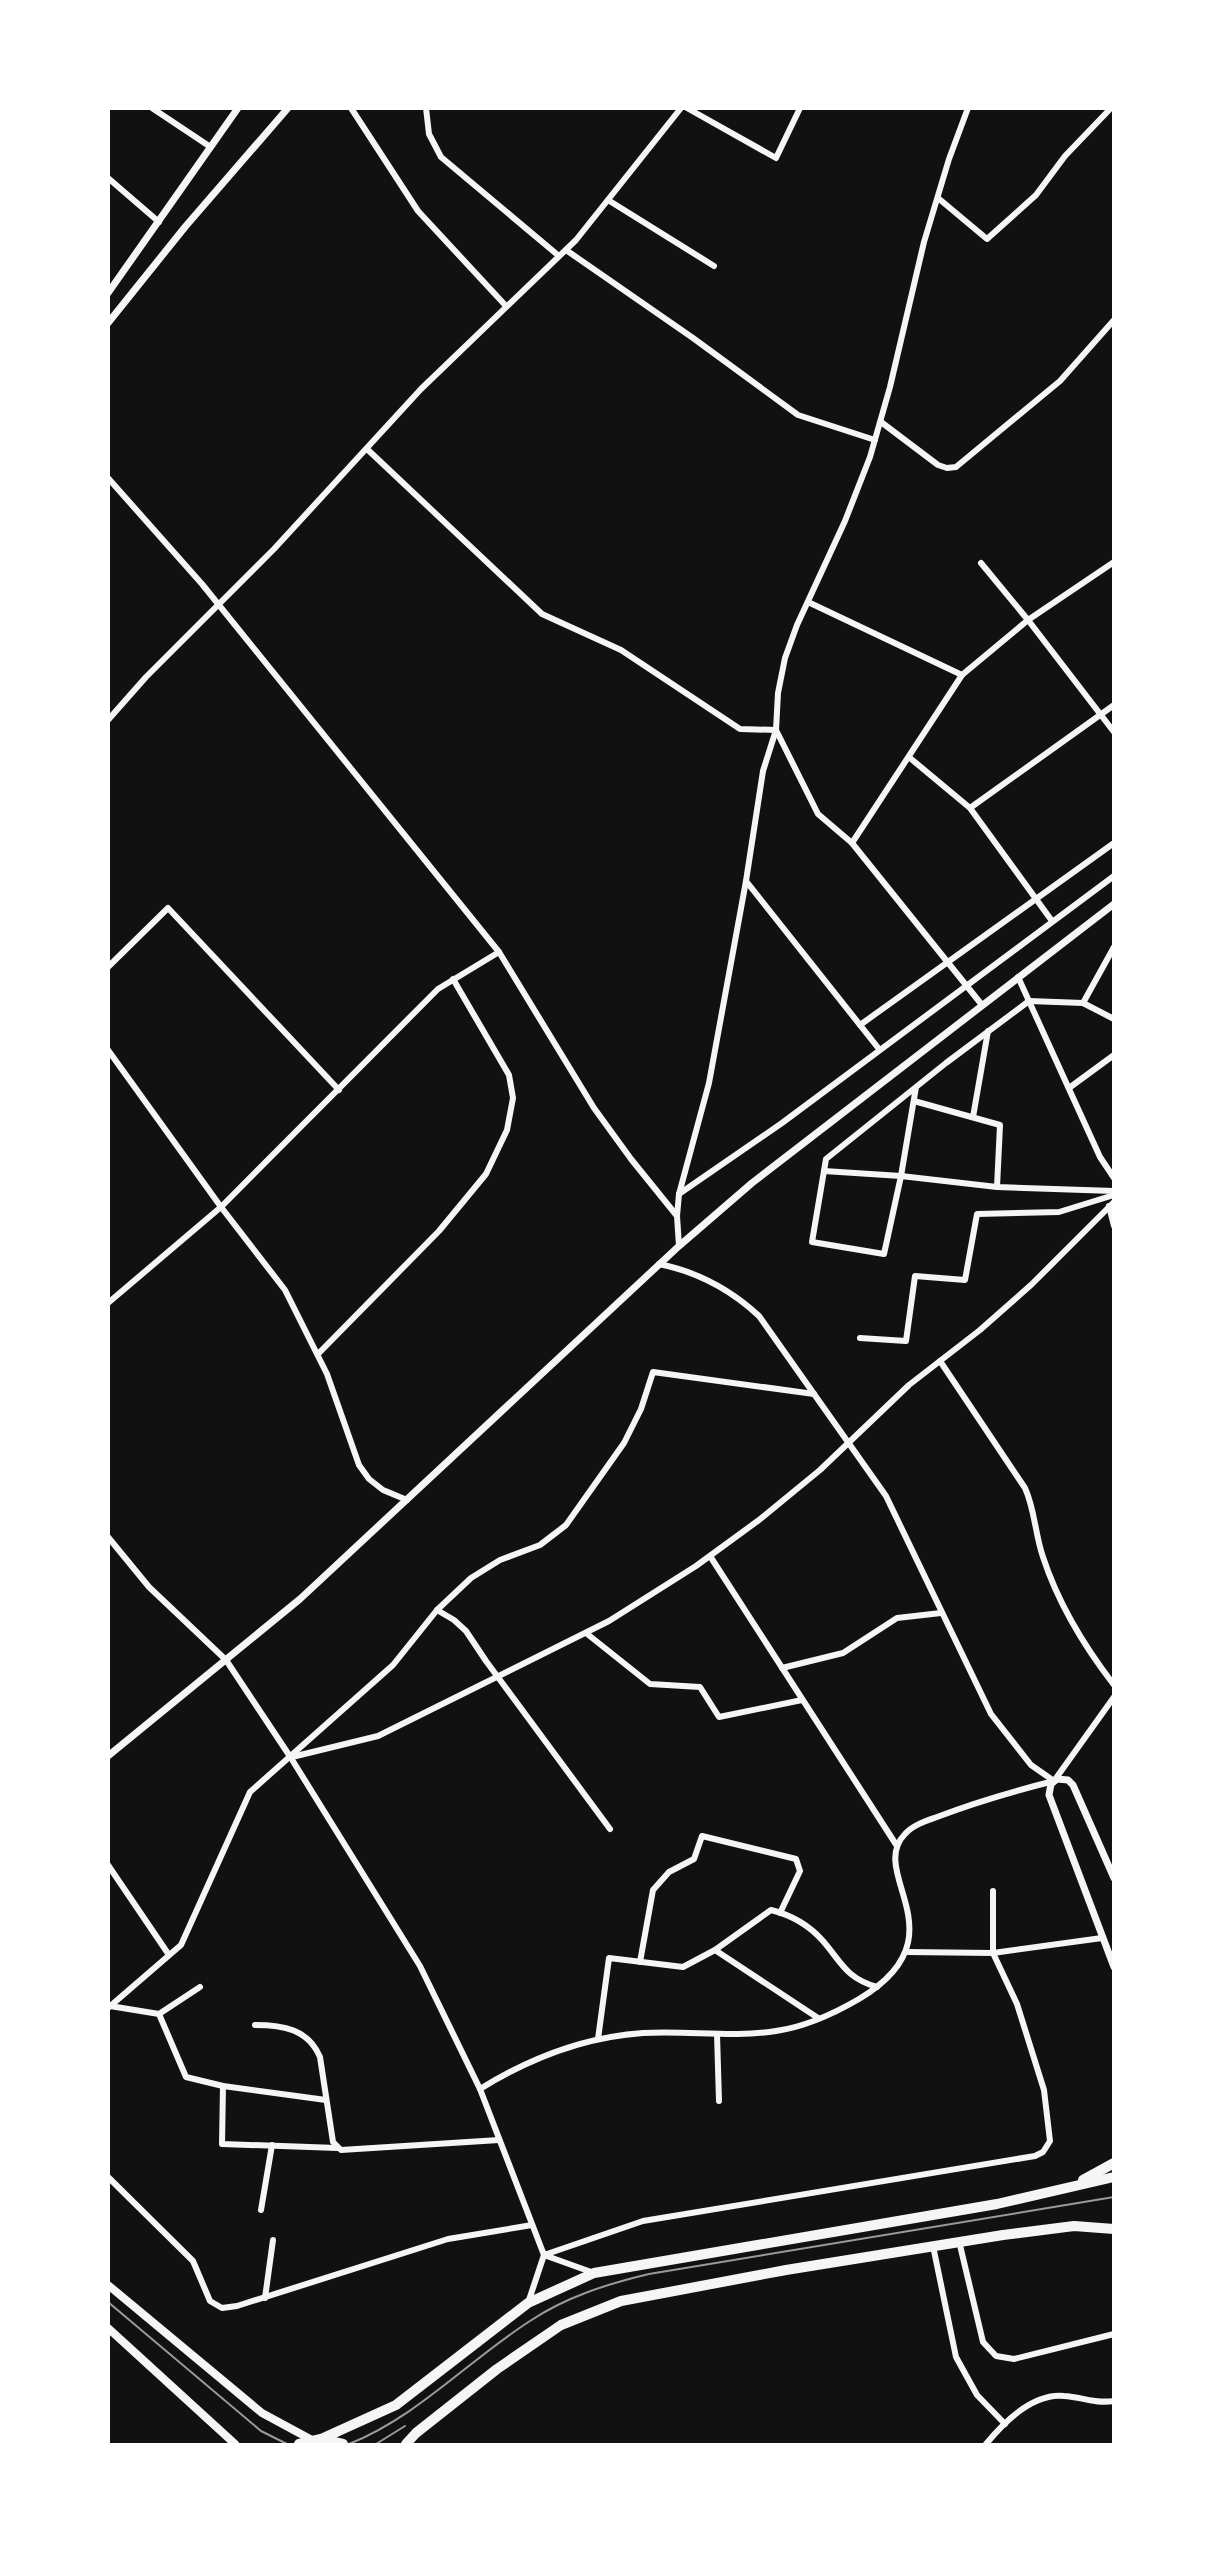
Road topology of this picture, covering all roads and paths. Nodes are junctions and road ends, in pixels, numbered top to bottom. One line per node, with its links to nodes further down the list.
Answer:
1 (152, 108): 11 (street)
2 (238, 108): 11 (street)
3 (288, 108): 22 (street)
4 (351, 108): 20 (street)
5 (426, 108): 17 (street)
6 (681, 108): 14 (street)
7 (687, 108): 8 (street)
8 (800, 108)
9 (968, 108): 13 (street)
10 (1111, 108): 13 (street)
11 (209, 146): 15 (street)
12 (108, 178): 15 (street)
13 (938, 198): 23 (street)
14 (608, 200): 16 (street); 18 (street)
15 (159, 222): 19 (street)
16 (566, 250): 17 (street); 24 (street)
17 (559, 256): 20 (street)
18 (714, 266)
19 (108, 293)
20 (506, 306): 25 (street)
21 (1114, 320): 23 (street)
22 (108, 323)
23 (881, 422): 24 (street)
24 (875, 440): 29 (street)
25 (366, 449): 30 (street); 36 (street)
26 (108, 478): 30 (street)
27 (1114, 562): 31 (street)
28 (981, 563): 31 (street)
29 (808, 602): 32 (street); 36 (street)
30 (218, 604): 35 (street); 48 (street)
31 (1028, 620): 32 (street); 34 (street)
32 (962, 675): 38 (street)
33 (1114, 705): 34 (street)
34 (1101, 715): 37 (street); 39 (street)
35 (108, 720)
36 (776, 730): 40 (street); 43 (street)
37 (1114, 732)
38 (910, 758): 39 (street); 40 (street)
39 (970, 808): 44 (street)
40 (852, 843): 49 (street)
41 (1114, 843): 44 (street)
42 (1114, 876): 46 (street)
43 (746, 881): 58 (street); 73 (street)
44 (1035, 899): 46 (street); 49 (street)
45 (1114, 904): 51 (street)
46 (1052, 921): 53 (street)
47 (1114, 947): 55 (street)
48 (499, 952): 52 (street); 76 (street)
49 (947, 962): 53 (street); 58 (street)
50 (108, 967): 65 (street)
51 (1018, 977): 54 (street); 56 (street)
52 (453, 979): 65 (street); 82 (street)
53 (966, 985): 56 (street); 60 (street)
54 (1029, 1001): 55 (street); 59 (street); 64 (street)
55 (1083, 1003): 57 (street)
56 (982, 1005): 78 (street)
57 (1114, 1019)
58 (860, 1025): 60 (street)
59 (988, 1031): 63 (street); 67 (street)
60 (879, 1049): 73 (street)
61 (108, 1050): 75 (street)
62 (1114, 1055): 64 (street)
63 (916, 1087): 66 (street); 68 (street)
64 (1069, 1088): 70 (street)
65 (339, 1090): 75 (street)
66 (914, 1101): 67 (street); 69 (street)
67 (973, 1117): 71 (street)
68 (824, 1171): 69 (street); 69 (street)
69 (901, 1176): 71 (street)
70 (1114, 1178)
71 (997, 1187): 72 (street)
72 (1114, 1193): 81 (street)
73 (679, 1194): 76 (street)
74 (1111, 1204): 77 (street); 83 (street)
75 (221, 1208): 80 (street); 82 (street)
76 (677, 1216): 78 (street)
77 (1114, 1226)
78 (679, 1246): 79 (street)
79 (659, 1264): 84 (street); 86 (street)
80 (108, 1303)
81 (860, 1338)
82 (318, 1354): 86 (street)
83 (940, 1361): 85 (street); 95 (street)
84 (814, 1394): 85 (street); 89 (street)
85 (849, 1444): 88 (street); 90 (street)
86 (407, 1500): 92 (street)
87 (108, 1537): 92 (street)
88 (710, 1556): 91 (street); 93 (street)
89 (437, 1611): 94 (street); 102 (street)
90 (941, 1613): 93 (street); 103 (street)
91 (586, 1633): 94 (street); 97 (street)
92 (226, 1660): 100 (street); 102 (street)
93 (782, 1668): 97 (street)
94 (498, 1678): 102 (street); 104 (street)
95 (1114, 1685)
96 (1111, 1699): 98 (street); 103 (street)
97 (802, 1700): 105 (street)
98 (1114, 1710)
99 (108, 1746): 100 (street)
100 (117, 1749): 101 (street)
101 (108, 1756)
102 (290, 1758): 114 (street); 126 (street)
103 (1054, 1781): 105 (street); 107 (street); 110 (street)
104 (610, 1829)
105 (897, 1846): 112 (street)
106 (108, 1865): 114 (street)
107 (1114, 1878)
108 (993, 1891): 113 (street)
109 (780, 1913): 111 (street); 115 (street); 118 (street)
110 (1102, 1938): 113 (street); 116 (street)
111 (715, 1950): 115 (street); 121 (street)
112 (906, 1952): 113 (street); 118 (street)
113 (993, 1953): 142 (street)
114 (169, 1955): 119 (street)
115 (640, 1962): 124 (street)
116 (1114, 1967)
117 (200, 1987): 120 (street)
118 (877, 1987): 121 (street)
119 (109, 2007): 120 (street)
120 (159, 2014): 125 (street)
121 (818, 2018): 123 (street)
122 (255, 2025): 127 (street)
123 (717, 2034): 124 (street); 128 (street)
124 (598, 2039): 126 (street)
125 (223, 2086): 127 (street); 130 (street)
126 (480, 2089): 129 (street)
127 (326, 2100): 131 (street)
128 (719, 2101)
129 (499, 2140): 131 (street); 137 (street)
130 (272, 2146): 131 (street); 136 (street)
131 (337, 2148)
132 (1114, 2163): 135 (main road)
133 (108, 2177): 145 (street)
134 (1114, 2177): 135 (main road)
135 (1067, 2188): 143 (main road)
136 (261, 2210)
137 (532, 2225): 142 (street); 145 (street)
138 (1114, 2229): 140 (main road)
139 (273, 2240): 145 (street)
140 (959, 2241): 141 (main road); 148 (street)
141 (933, 2246): 150 (street); 155 (main road)
142 (544, 2255): 143 (street); 146 (street)
143 (594, 2273): 146 (main road)
144 (108, 2285): 151 (main road)
145 (265, 2298)
146 (528, 2303): 151 (main road)
147 (108, 2328): 152 (main road)
148 (1114, 2334)
149 (1114, 2401): 150 (street)
150 (1005, 2424): 156 (street)
151 (316, 2440): 153 (main road); 154 (main road)
152 (236, 2445)
153 (299, 2445)
154 (343, 2445)
155 (406, 2445)
156 (986, 2445)

